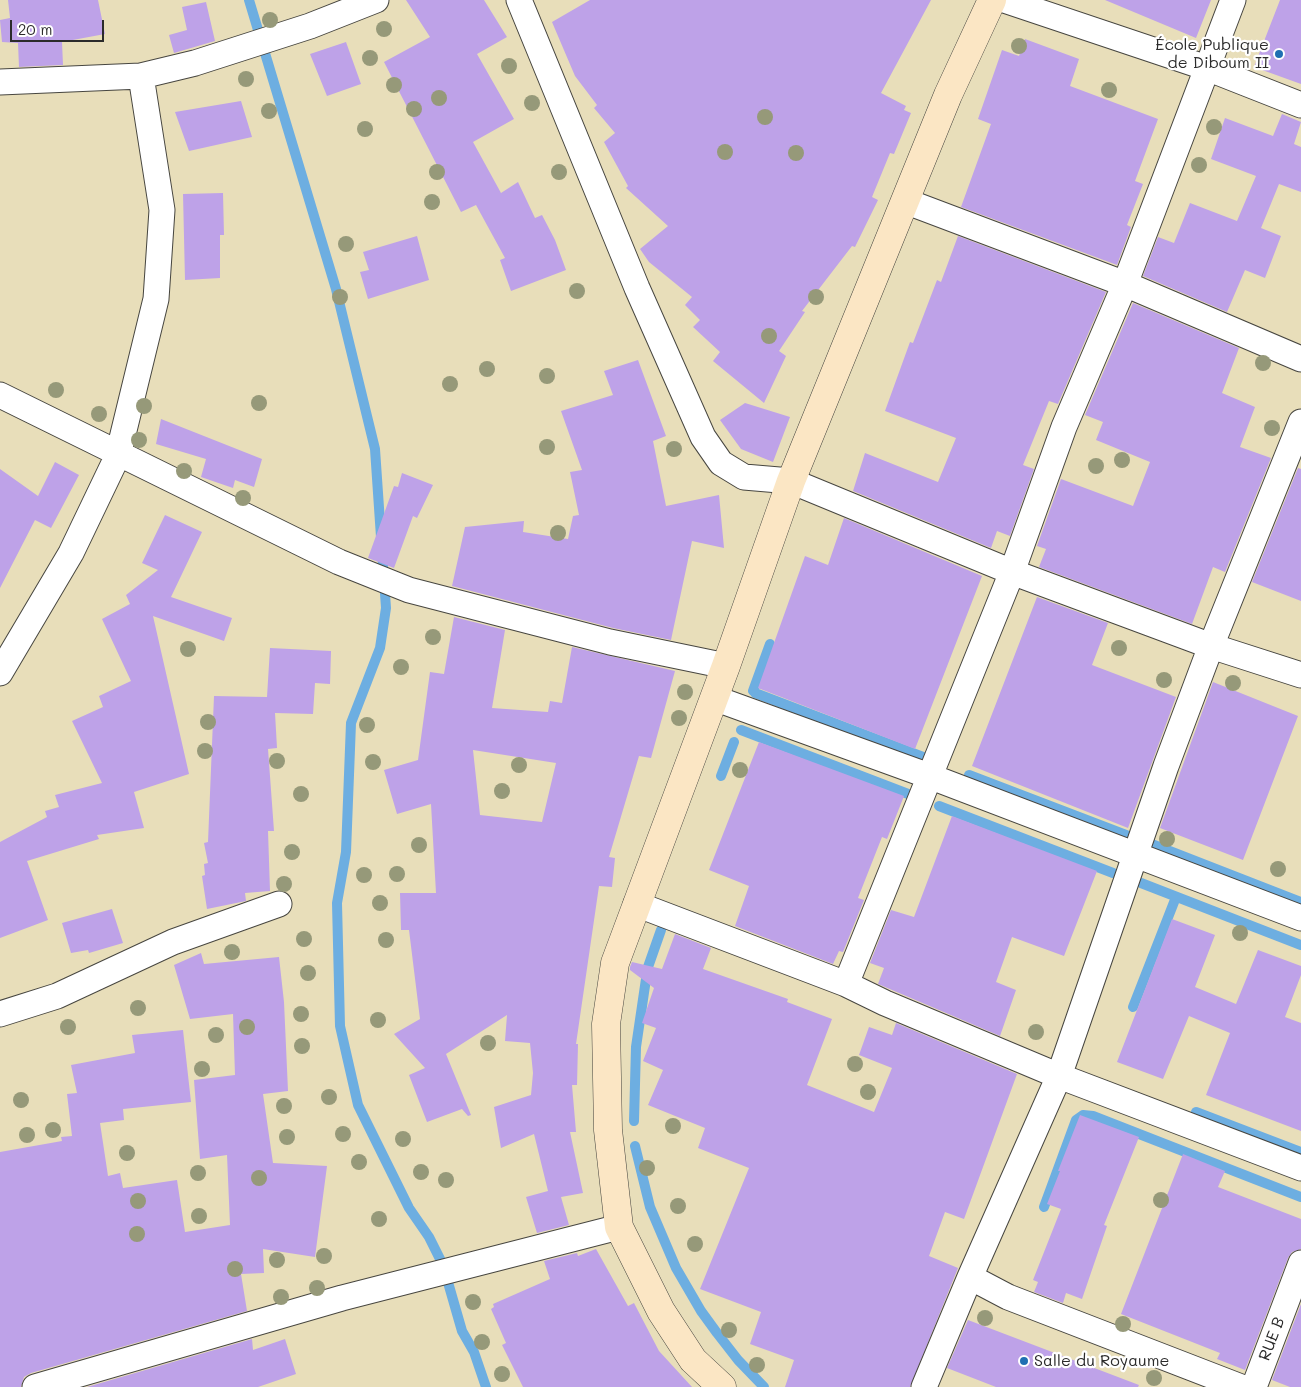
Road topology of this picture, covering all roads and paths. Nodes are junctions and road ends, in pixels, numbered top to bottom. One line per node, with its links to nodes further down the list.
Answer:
1 (376, 0): 7 (street)
2 (519, 0): 16 (street)
3 (992, 0): 10 (main road)
4 (1004, 0): 6 (street)
5 (1233, 0): 6 (street)
6 (1207, 68): 9 (street); 11 (street)
7 (140, 76): 8 (street); 15 (street)
8 (0, 82)
9 (1301, 105)
10 (905, 201): 11 (street); 16 (main road)
11 (1125, 284): 12 (street); 17 (street)
12 (1301, 359)
13 (0, 395): 15 (street)
14 (1301, 422): 18 (street)
15 (118, 455): 19 (street); 20 (street)
16 (791, 481): 17 (street); 19 (main road)
17 (1012, 572): 18 (street); 23 (street)
18 (1211, 646): 21 (street); 24 (street)
19 (726, 666): 22 (main road)
20 (0, 673)
21 (1301, 675)
22 (714, 698): 23 (street); 26 (main road)
23 (929, 776): 24 (street); 28 (street)
24 (1135, 853): 27 (street); 30 (street)
25 (279, 904): 29 (street)
26 (636, 904): 28 (street); 32 (main road)
27 (1301, 918)
28 (846, 984): 30 (street)
29 (0, 1014)
30 (1059, 1076): 31 (street); 34 (street)
31 (1301, 1168)
32 (619, 1227): 35 (street); 36 (main road)
33 (1301, 1263): 39 (street, RUE B)
34 (970, 1277): 37 (street); 38 (street)
35 (35, 1387)
36 (722, 1387)
37 (924, 1387)
38 (1241, 1387)
39 (1254, 1387)

